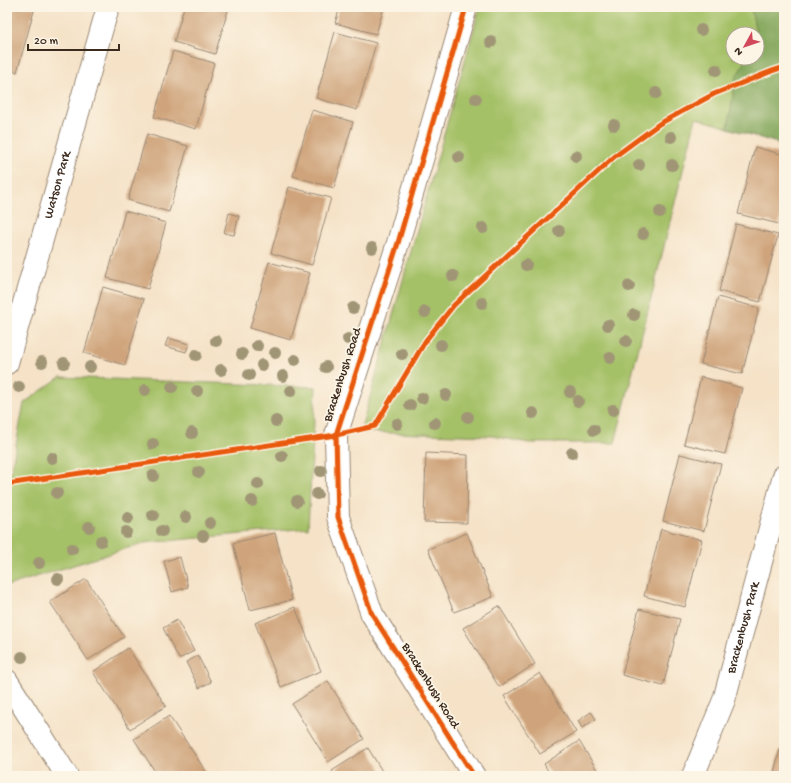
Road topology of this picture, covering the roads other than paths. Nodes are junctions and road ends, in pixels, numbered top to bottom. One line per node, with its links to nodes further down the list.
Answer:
1 (108, 7): 3 (street, Watson Park)
2 (466, 7): 7 (street, Brackenbush Road)
3 (7, 363)
4 (784, 476): 8 (street, Brackenbush Park)
5 (7, 681): 6 (street)
6 (67, 776)
7 (474, 776)
8 (693, 776)

